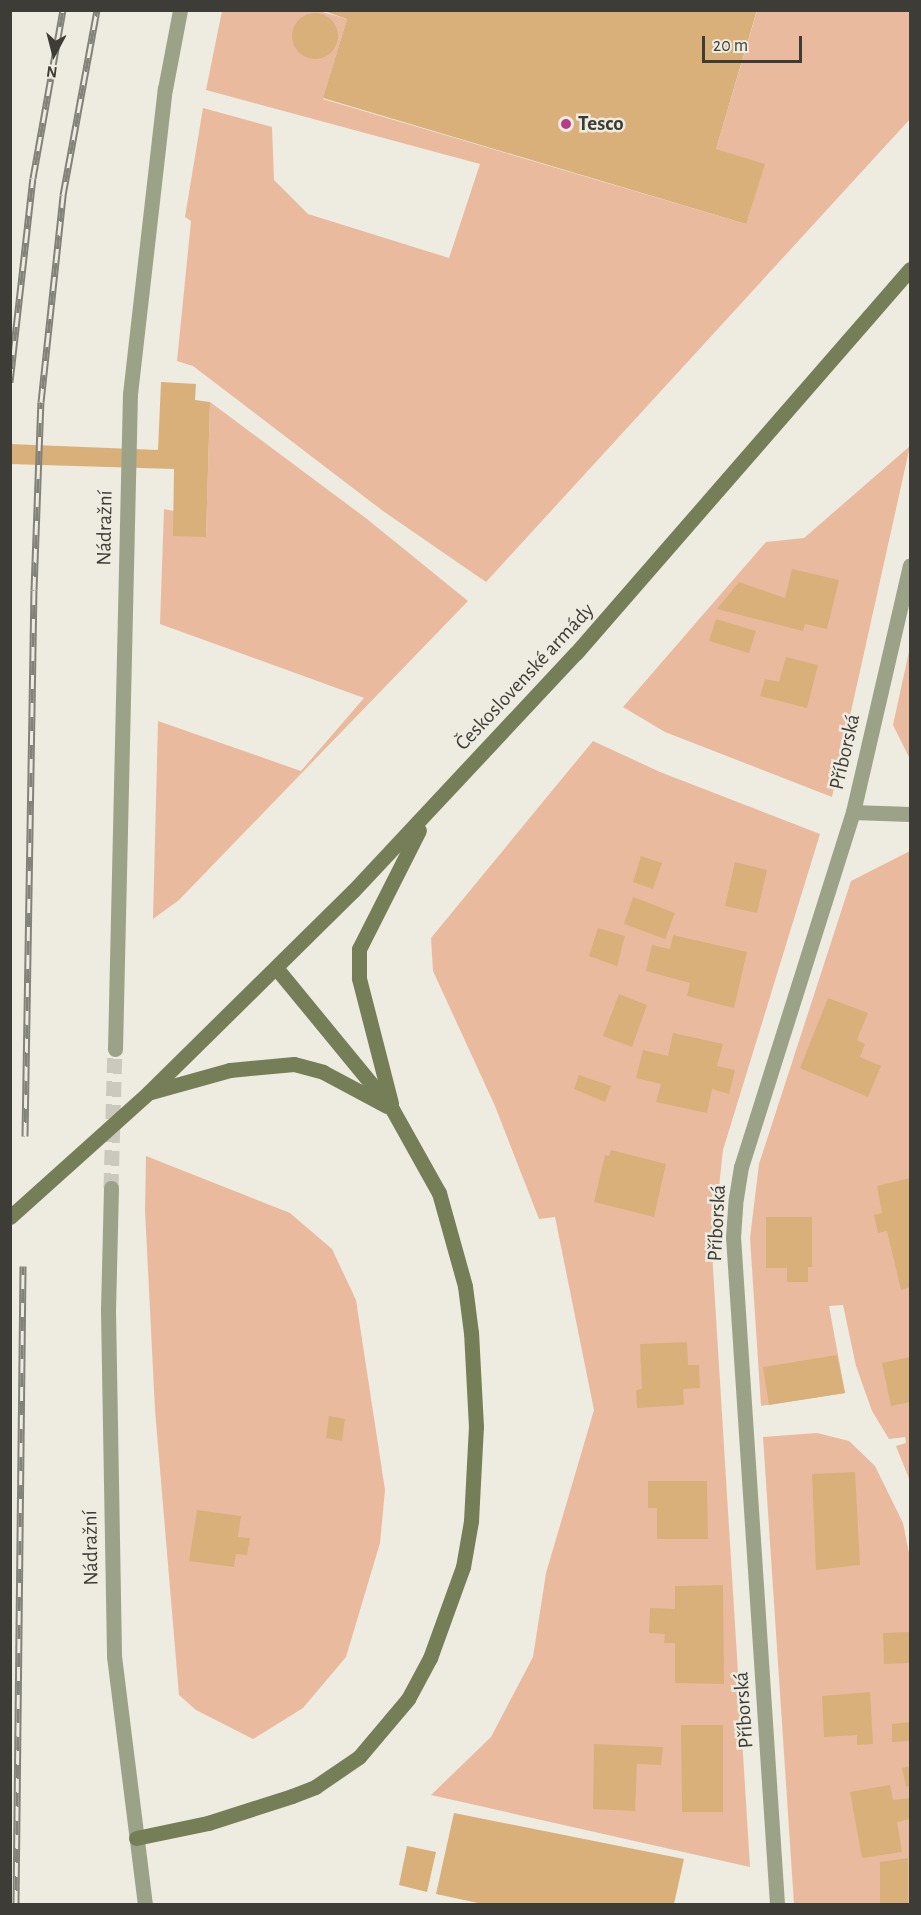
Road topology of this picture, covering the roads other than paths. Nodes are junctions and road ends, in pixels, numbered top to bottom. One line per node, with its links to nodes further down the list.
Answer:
1 (180, 10): 8 (street, Nádražní)
2 (910, 269): 5 (main road, Československé armády)
3 (910, 565): 4 (street, Příborská)
4 (853, 812): 6 (street); 15 (street, Příborská)
5 (428, 813): 7 (main road, Československé armády); 10 (main road)
6 (910, 814)
7 (277, 969): 9 (main road, Československé armády); 10 (main road)
8 (115, 1049)
9 (148, 1093): 10 (main road); 12 (main road, Československé armády, bridge)
10 (392, 1109): 13 (main road)
11 (111, 1188): 13 (street, Nádražní)
12 (10, 1217)
13 (136, 1838): 14 (street, Nádražní)
14 (145, 1905)
15 (777, 1905)

